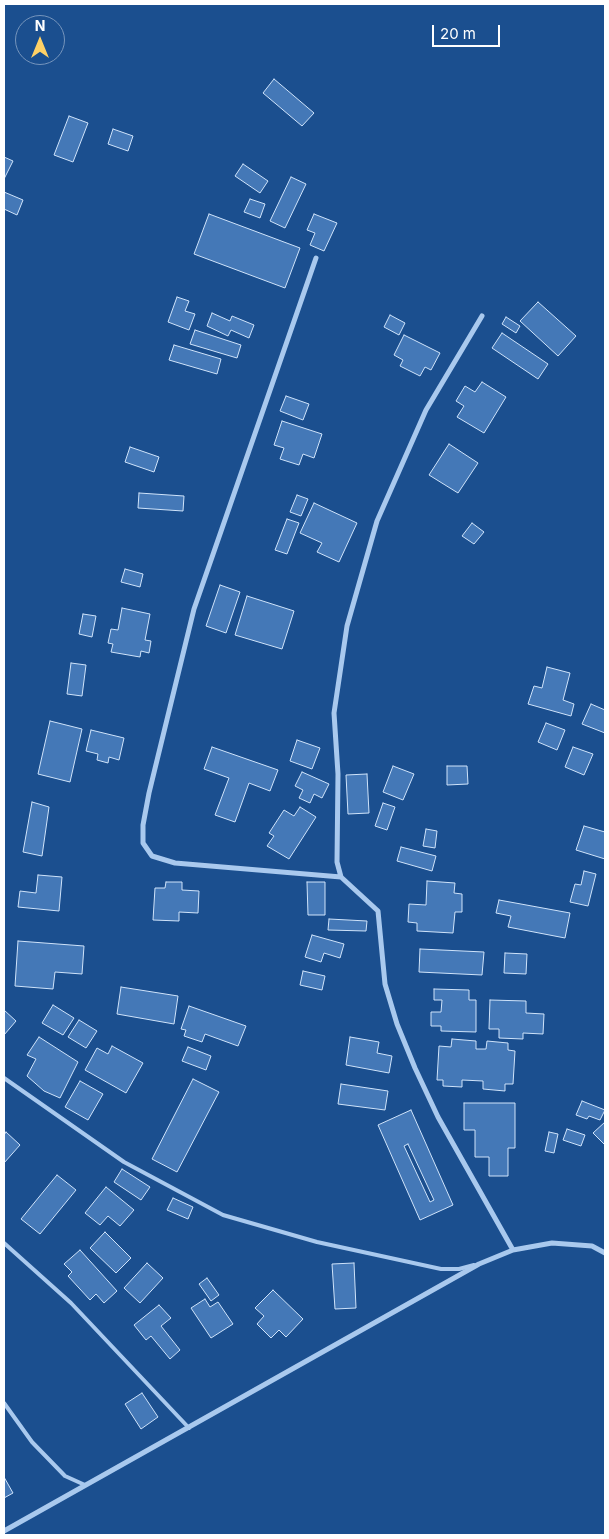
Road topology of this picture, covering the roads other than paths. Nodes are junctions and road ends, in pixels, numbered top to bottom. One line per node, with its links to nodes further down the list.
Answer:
1 (316, 258): 3 (street)
2 (482, 316): 3 (street)
3 (341, 877): 6 (street)
4 (4, 1078): 8 (lane)
5 (4, 1243): 10 (lane)
6 (512, 1250): 7 (street); 8 (street)
7 (605, 1253)
8 (479, 1264): 10 (street)
9 (4, 1403): 11 (lane)
10 (189, 1428): 11 (street)
11 (85, 1485): 12 (street)
12 (4, 1531)

